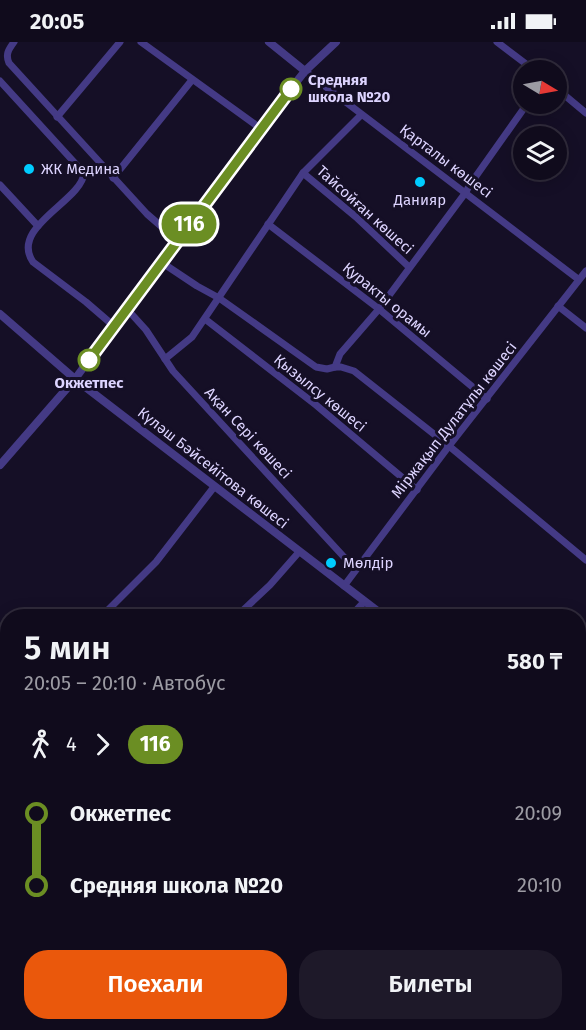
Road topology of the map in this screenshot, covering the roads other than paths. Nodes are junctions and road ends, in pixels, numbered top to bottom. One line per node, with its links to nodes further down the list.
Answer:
1 (14, 42): 15 (street)
2 (120, 42): 15 (street)
3 (141, 42): 9 (street)
4 (269, 42): 8 (street, Қарталы көшесі)
5 (336, 42): 8 (street)
6 (497, 42): 7 (street)
7 (521, 60)
8 (305, 71): 14 (street, Қарталы көшесі); 16 (street)
9 (192, 80): 16 (street); 18 (street)
10 (0, 81): 22 (street)
11 (567, 97): 12 (street)
12 (586, 113)
13 (520, 114): 20 (street, Тайсойған көшесі)
14 (362, 115): 17 (street); 20 (street, Қарталы көшесі)
15 (57, 117): 18 (street)
16 (260, 128): 23 (street)
17 (303, 173): 21 (street); 25 (street, Тайсойған көшесі)
18 (113, 178): 23 (street)
19 (0, 185): 22 (street)
20 (466, 192): 25 (street, Тайсойған көшесі); 27 (street, Қарталы көшесі)
21 (268, 224): 28 (street); 31 (street, Қуракты орамы)
22 (38, 226): 34 (street)
23 (177, 240): 24 (street)
24 (162, 262): 28 (street); 30 (street)
25 (409, 267): 31 (street, Тайсойған көшесі)
26 (586, 271): 27 (street, Міржақып Дулатұлы көшесі)
27 (578, 279): 29 (street, Міржақып Дулатұлы көшесі)
28 (219, 298): 33 (street); 37 (street)
29 (558, 306): 35 (street); 39 (street, Міржақып Дулатұлы көшесі)
30 (127, 309): 34 (street); 36 (street, Ақан Сері көшесі)
31 (379, 309): 37 (street, Тайсойған көшесі); 39 (street, Қуракты орамы)
32 (0, 314): 38 (street, Күләш Бәйсейітова көшесі)
33 (205, 319): 36 (street); 43 (street, Қызылсу көшесі)
34 (115, 327): 38 (street)
35 (586, 328)
36 (165, 358): 46 (street, Ақан Сері көшесі)
37 (335, 367): 40 (street)
38 (75, 379): 41 (street); 42 (street, Күләш Бәйсейітова көшесі)
39 (487, 399): 40 (street, Міржақып Дулатұлы көшесі)
40 (449, 446): 43 (street, Міржақып Дулатұлы көшесі); 45 (street)
41 (0, 465)
42 (214, 487): 44 (street, Күләш Бәйсейітова көшесі); 49 (street)
43 (417, 490): 46 (street, Міржақып Дулатұлы көшесі)
44 (299, 552): 47 (street, Күләш Бәйсейітова көшесі); 50 (street)
45 (586, 560)
46 (355, 569): 47 (street, Міржақып Дулатұлы көшесі)
47 (344, 586): 48 (street, Күләш Бәйсейітова көшесі)
48 (364, 602): 51 (street); 52 (street, Күләш Бәйсейітова көшесі)
49 (109, 609)
50 (244, 609)
51 (358, 609)
52 (374, 609)

